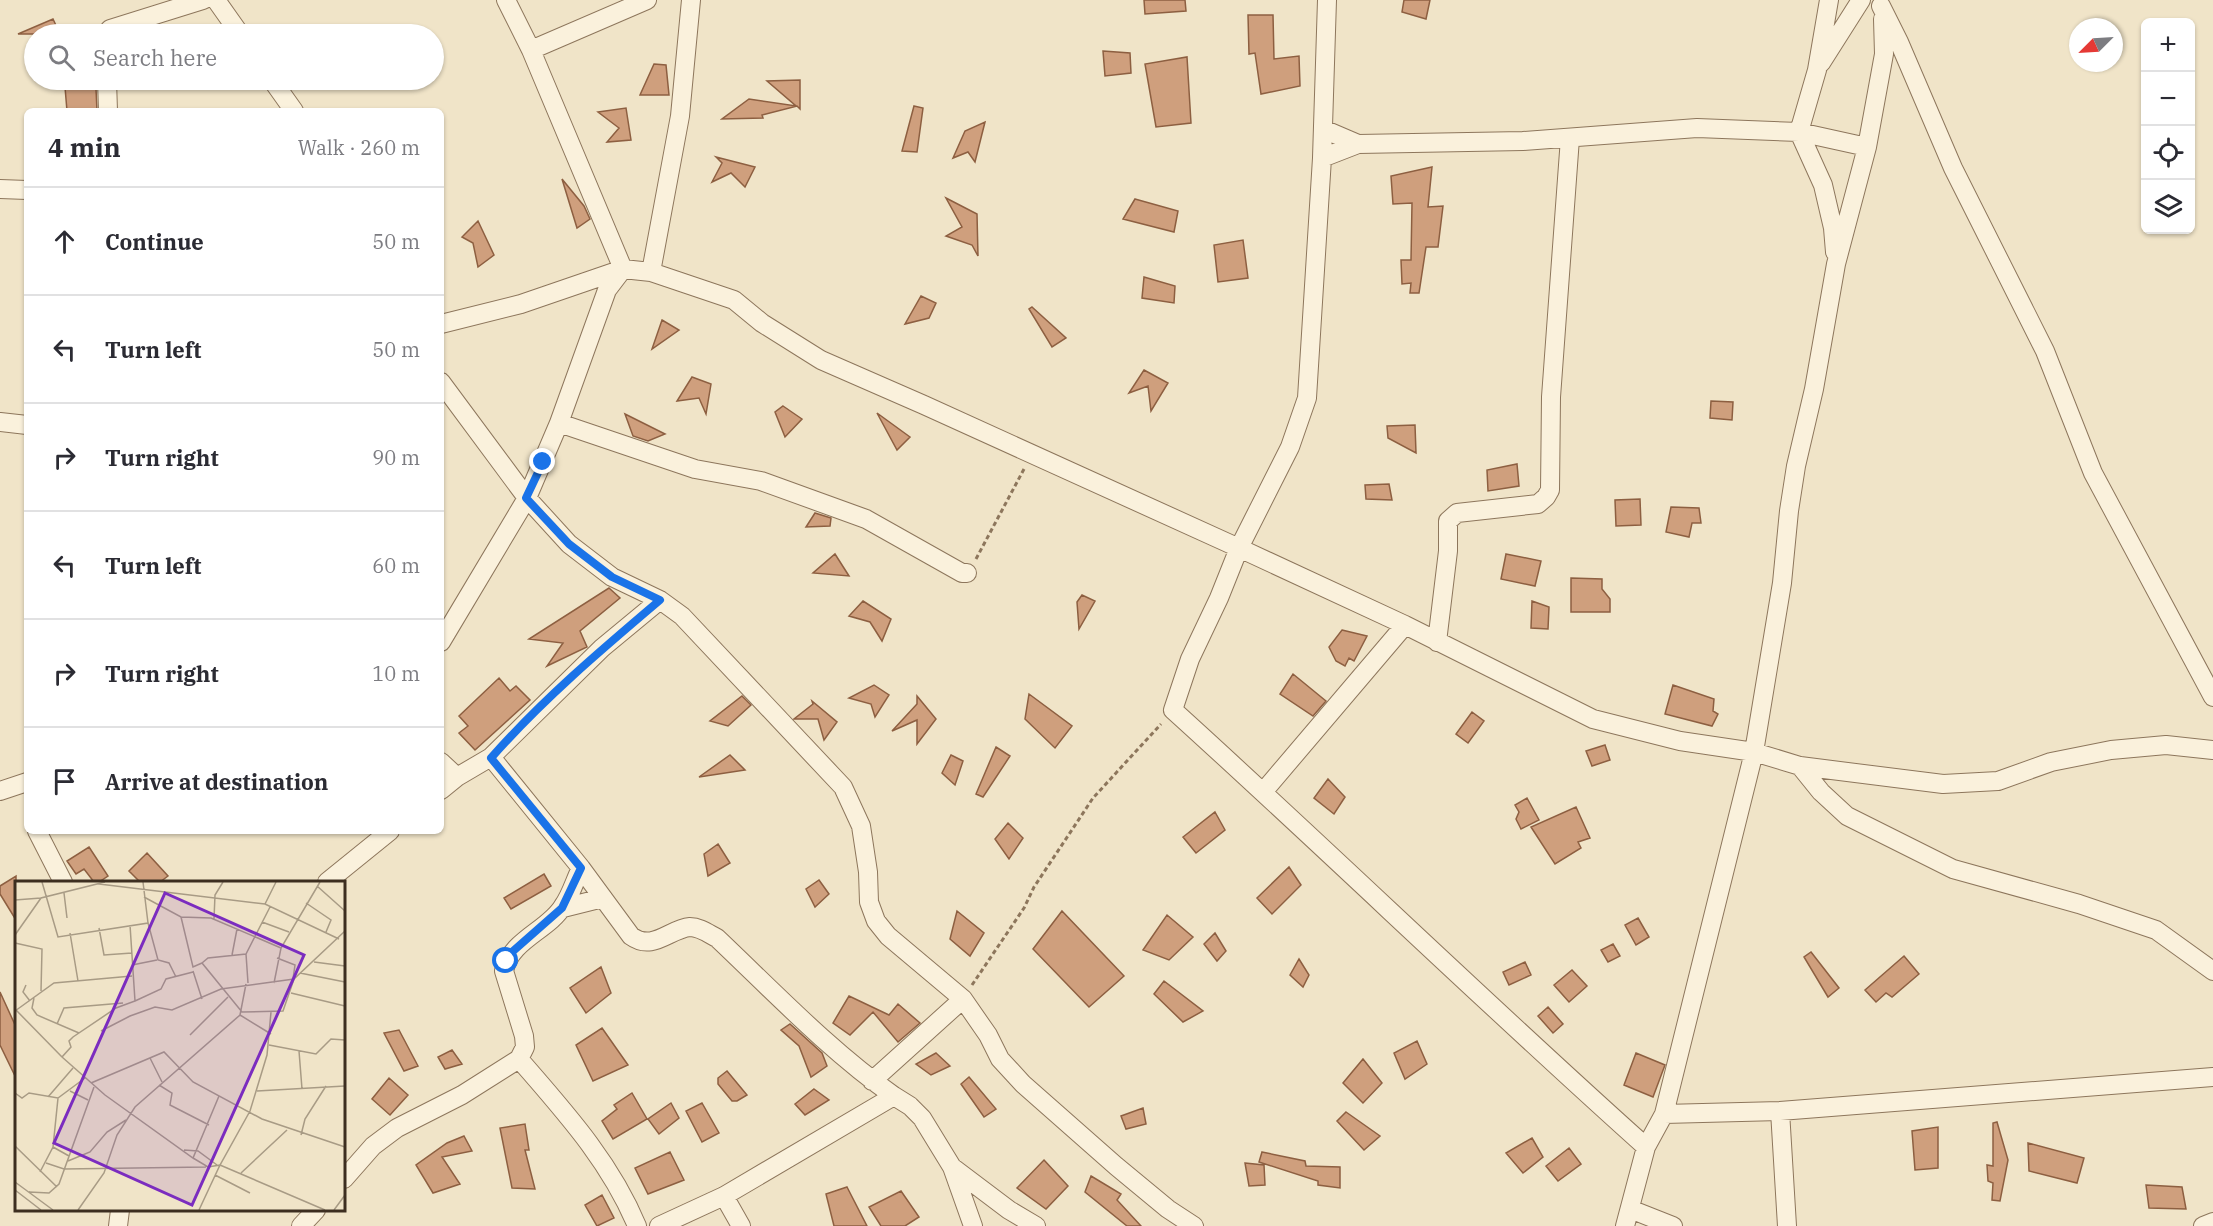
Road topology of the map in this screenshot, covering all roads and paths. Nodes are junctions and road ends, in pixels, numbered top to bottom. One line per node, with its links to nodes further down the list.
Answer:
1 (203, 0): 10 (street)
2 (216, 0): 11 (street)
3 (506, 0): 12 (street)
4 (647, 0): 12 (street)
5 (691, 0): 28 (street)
6 (1327, 0): 18 (street)
7 (1829, 0): 13 (street)
8 (1861, 0): 13 (street)
9 (1880, 3): 22 (street); 42 (street)
10 (126, 24)
11 (233, 24)
12 (531, 51): 27 (street)
13 (1817, 70): 19 (street)
14 (107, 90): 16 (street)
15 (279, 90): 17 (street)
16 (108, 108)
17 (292, 108)
18 (1323, 129): 21 (street); 23 (street)
19 (1799, 132): 20 (street); 22 (street); 26 (street)
20 (1570, 138): 21 (street); 41 (street)
21 (1358, 144): 23 (street)
22 (1867, 147): 26 (street)
23 (1322, 158): 36 (street)
24 (0, 189): 25 (street)
25 (24, 190)
26 (1836, 264): 45 (street)
27 (623, 268): 28 (street); 29 (street); 32 (street)
28 (651, 272): 34 (street)
29 (444, 323)
30 (444, 386): 35 (street)
31 (0, 422): 33 (street)
32 (559, 423): 35 (street); 37 (street)
33 (24, 425)
34 (1031, 454): 36 (street); 37 (path)
35 (526, 498): 38 (street); 40 (street)
36 (1239, 548): 39 (street); 43 (street)
37 (967, 573)
38 (660, 600): 46 (street); 62 (street)
39 (1405, 625): 41 (street); 53 (street)
40 (444, 637)
41 (1437, 642): 45 (street)
42 (2213, 697)
43 (1173, 710): 53 (street); 62 (path)
44 (2213, 750): 48 (street)
45 (1754, 752): 48 (street); 68 (street)
46 (491, 758): 49 (street); 56 (street)
47 (444, 765): 49 (street)
48 (1800, 766): 61 (street)
49 (457, 777): 51 (street)
50 (24, 783): 52 (street)
51 (444, 788)
52 (0, 791)
53 (1263, 792): 69 (street)
54 (39, 834): 57 (street)
55 (386, 834): 58 (street)
56 (581, 868): 59 (street); 60 (street)
57 (62, 881)
58 (328, 881)
59 (603, 898): 60 (street); 65 (street)
60 (562, 908): 63 (street)
61 (2213, 971)
62 (963, 999): 65 (street); 84 (street)
63 (519, 1059): 71 (street); 79 (street)
64 (2213, 1077): 67 (street)
65 (872, 1081): 66 (street)
66 (894, 1096): 70 (street); 72 (street)
67 (1780, 1111): 68 (street); 86 (street)
68 (1664, 1114): 69 (street)
69 (1646, 1147): 75 (street)
70 (952, 1167): 82 (street); 83 (street)
71 (345, 1178)
72 (724, 1196): 80 (street); 81 (street)
73 (120, 1211): 77 (street)
74 (314, 1211): 78 (street)
75 (1627, 1218): 85 (street)
76 (2213, 1222): 87 (street)
77 (118, 1226)
78 (301, 1226)
79 (637, 1226)
80 (659, 1226)
81 (741, 1226)
82 (973, 1226)
83 (1036, 1226)
84 (1194, 1226)
85 (1673, 1226)
86 (1787, 1226)
87 (2203, 1226)

